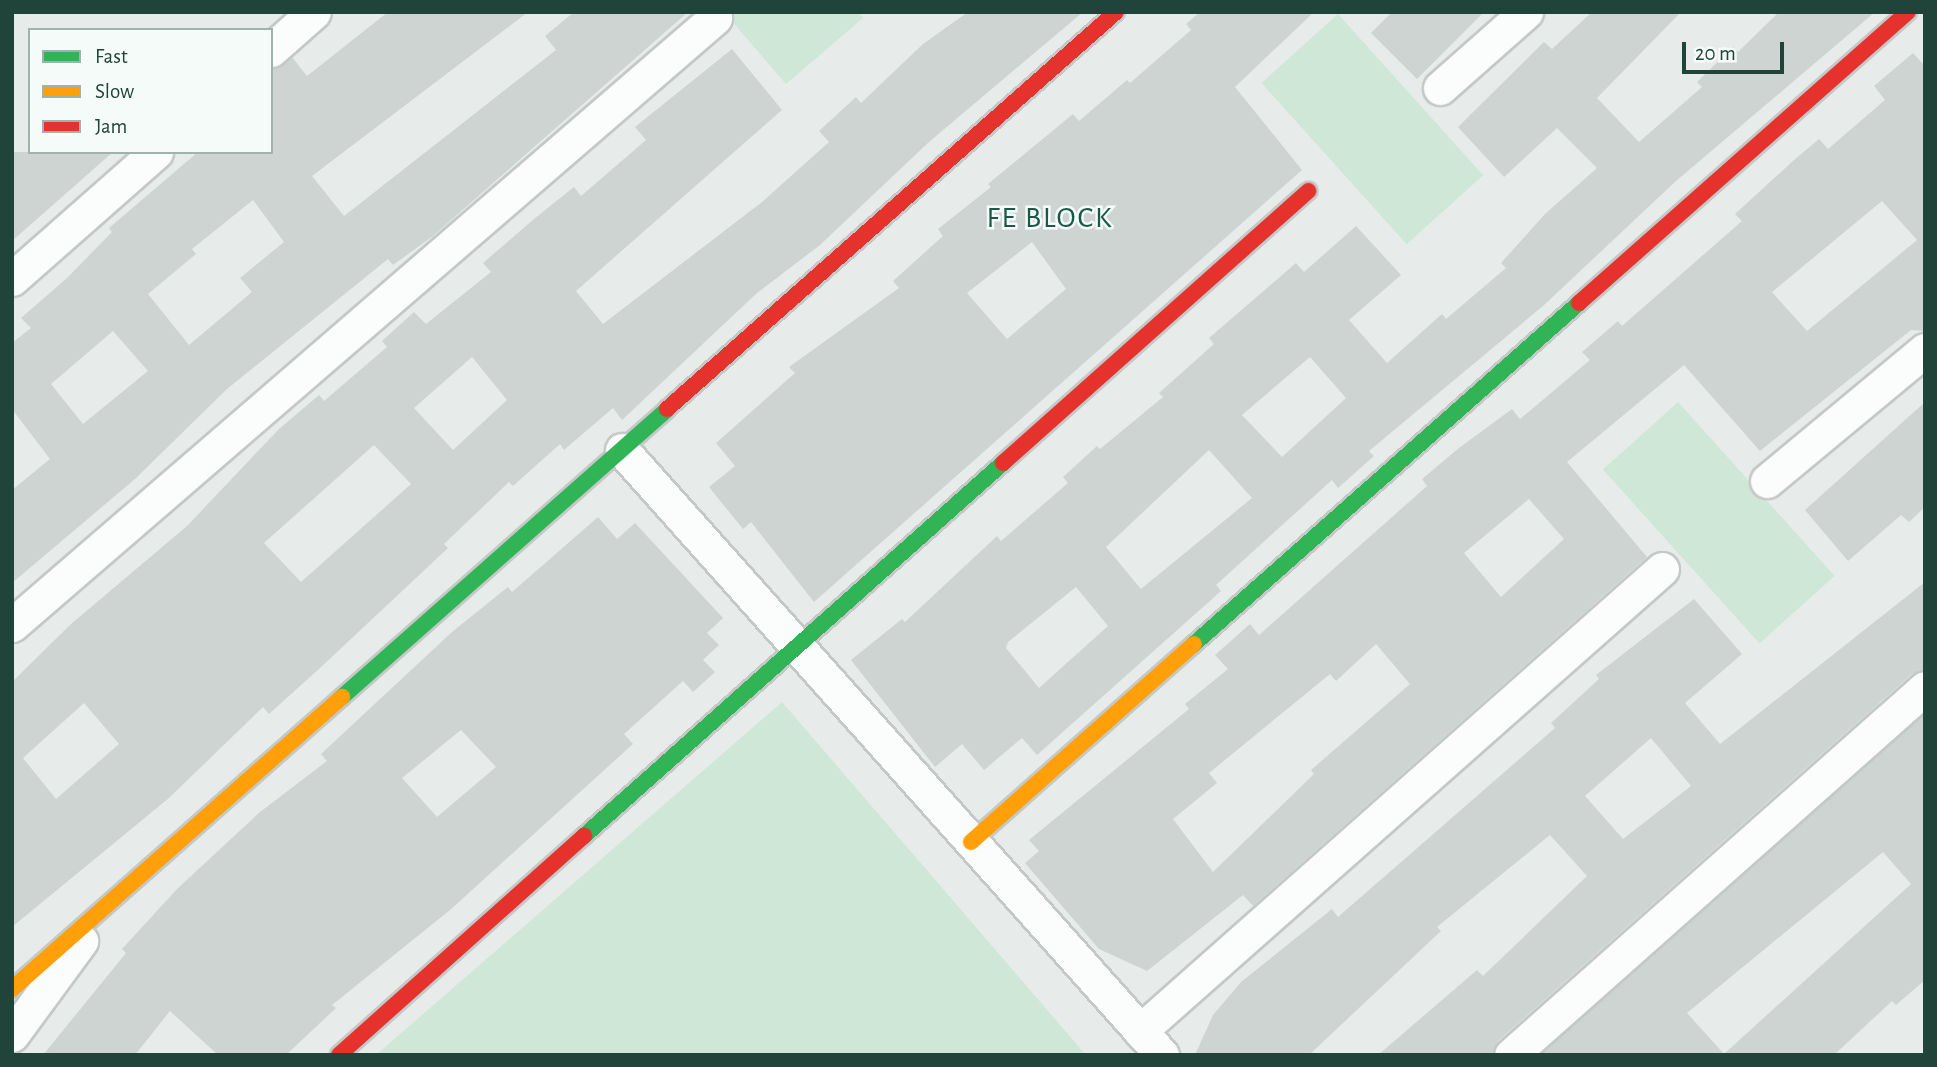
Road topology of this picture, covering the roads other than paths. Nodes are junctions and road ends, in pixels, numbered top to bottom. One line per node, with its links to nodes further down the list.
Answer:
1 (314, 12): 6 (street)
2 (1116, 12): 12 (street)
3 (1526, 12): 7 (street)
4 (1908, 12): 18 (street)
5 (715, 18): 15 (street)
6 (273, 48)
7 (1440, 88)
8 (154, 154): 10 (street)
9 (1308, 191): 16 (street)
10 (12, 279)
11 (1925, 350): 13 (street)
12 (622, 450): 16 (street); 19 (street)
13 (1767, 481)
14 (1662, 569): 22 (street)
15 (12, 625)
16 (796, 645): 18 (street); 23 (street)
17 (1925, 688): 24 (street)
18 (971, 842): 22 (street)
19 (109, 905): 20 (street); 21 (street)
20 (12, 989)
21 (12, 1035)
22 (1151, 1043)
23 (339, 1055)
24 (1511, 1055)

